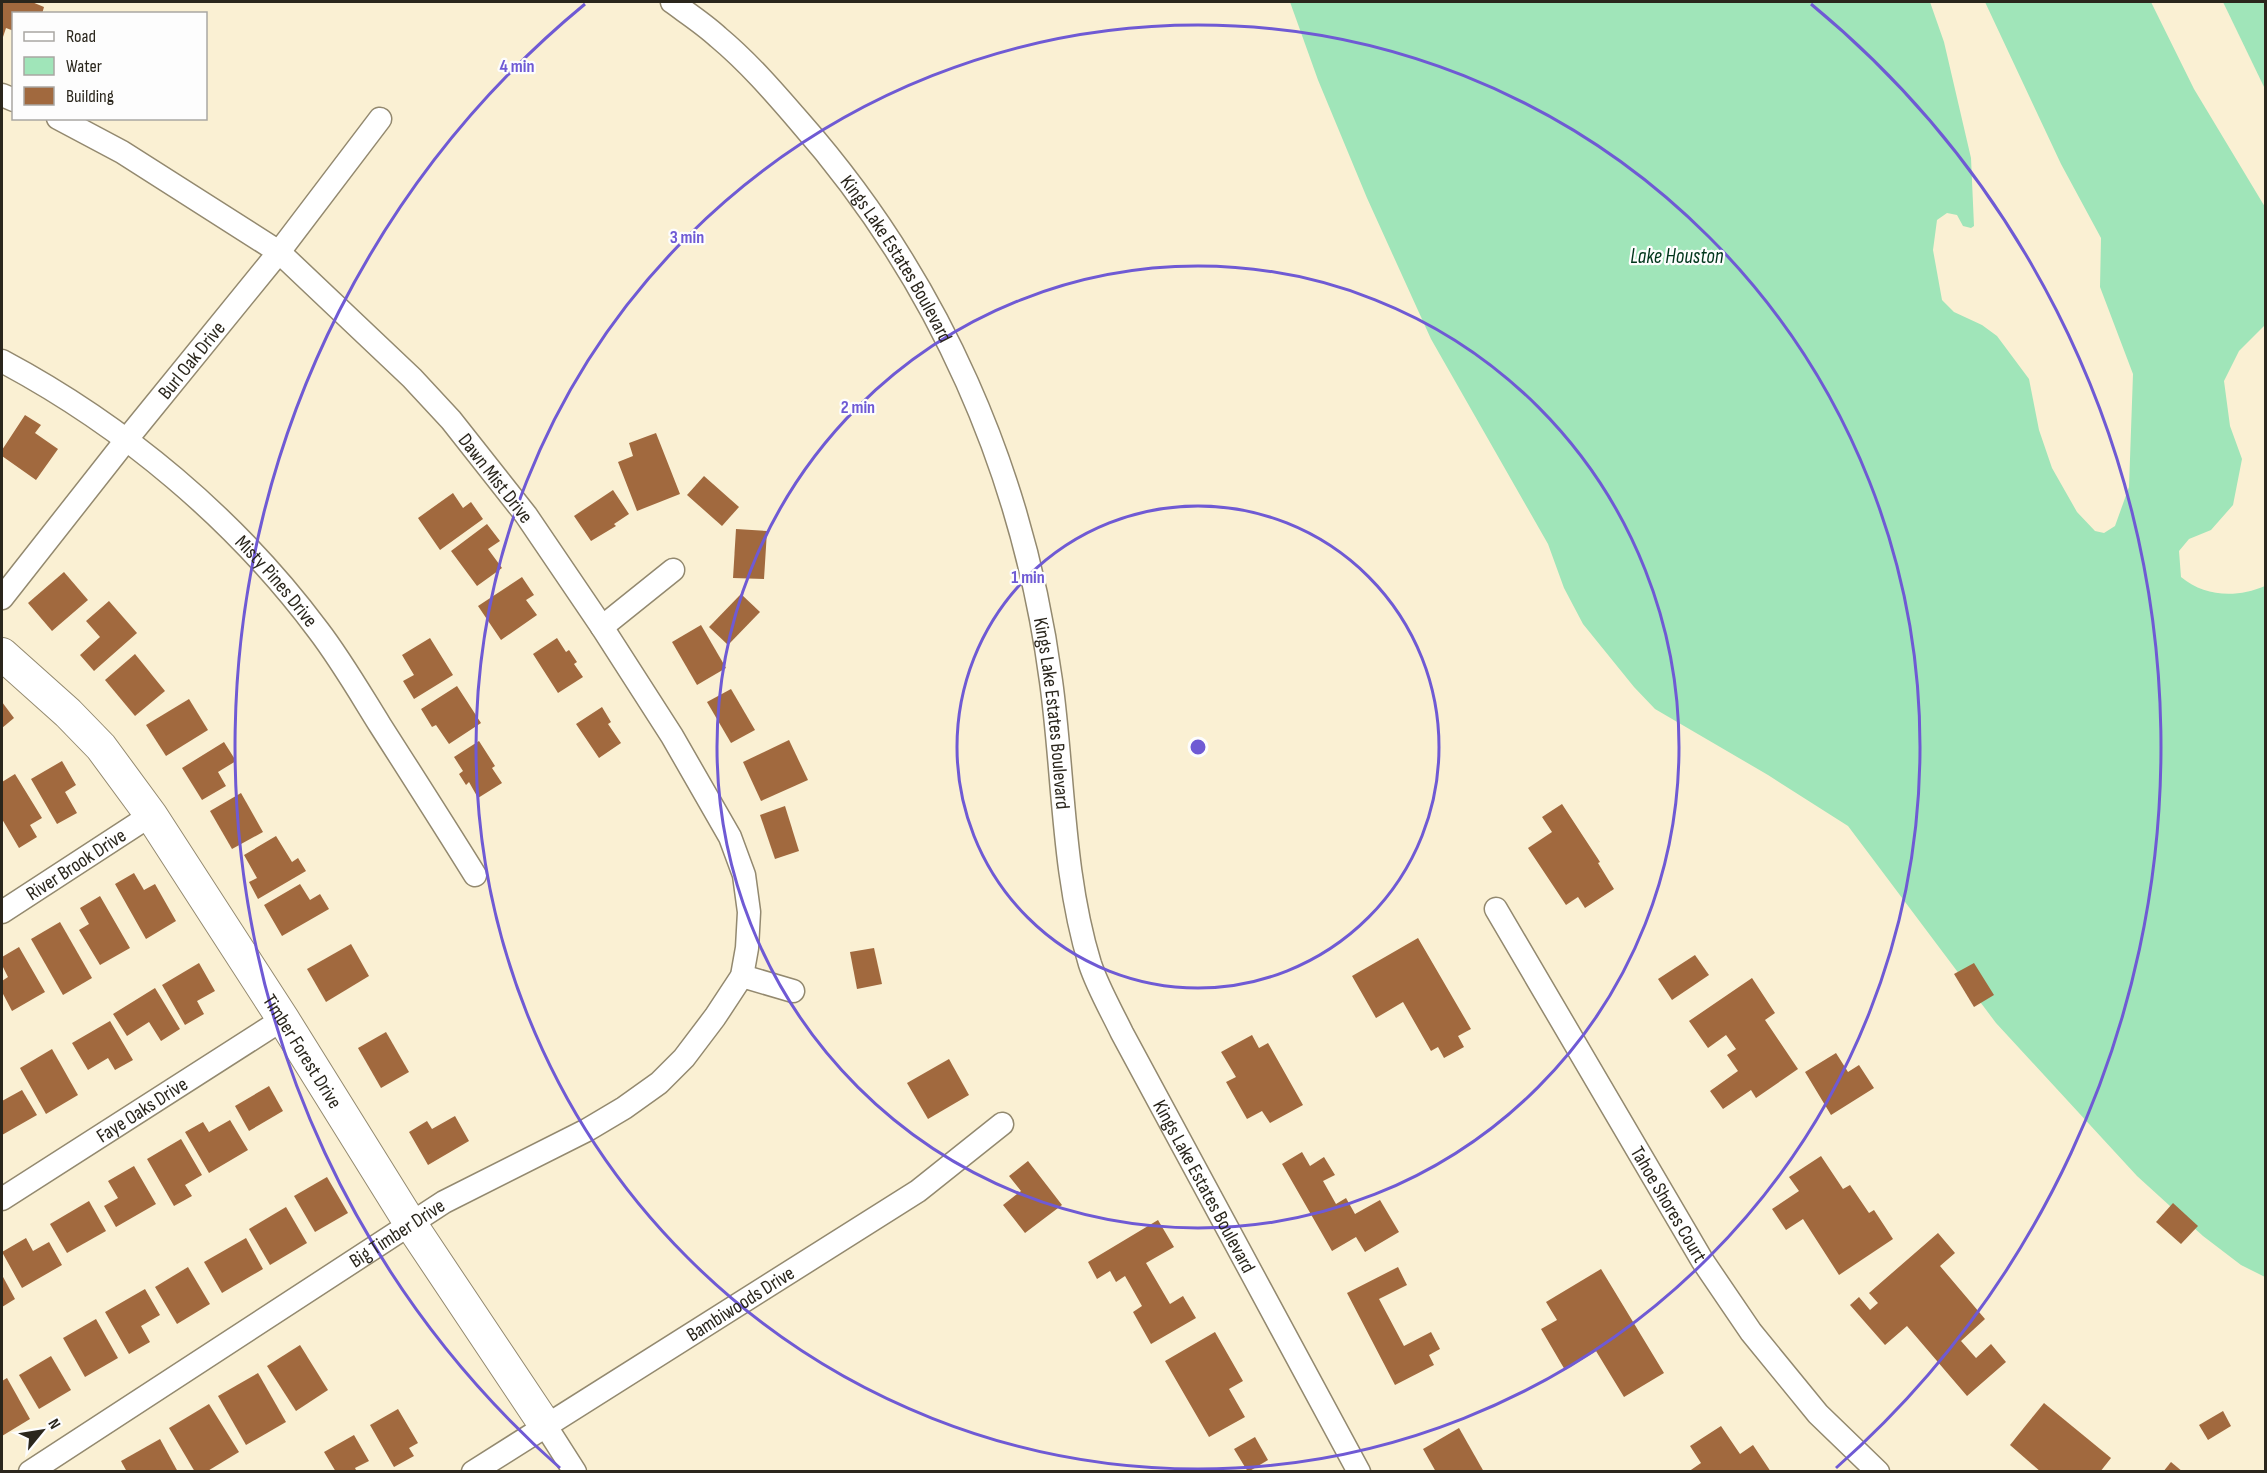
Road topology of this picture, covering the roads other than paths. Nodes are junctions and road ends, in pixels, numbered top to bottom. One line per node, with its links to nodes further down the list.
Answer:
1 (672, 2): 25 (street, Kings Lake Estates Boulevard)
2 (380, 119): 4 (street, Burl Oak Drive)
3 (62, 120): 4 (street, Dawn Mist Drive)
4 (279, 252): 6 (street, Burl Oak Drive); 9 (street, Dawn Mist Drive)
5 (2, 361): 6 (street, Misty Pines Drive)
6 (127, 439): 8 (street, Burl Oak Drive); 12 (street, Misty Pines Drive)
7 (674, 570): 9 (street)
8 (2, 598)
9 (602, 627): 15 (street, Dawn Mist Drive)
10 (2, 654): 11 (street, Timber Forest Drive)
11 (151, 815): 14 (street, River Brook Drive); 17 (street, Timber Forest Drive)
12 (475, 875)
13 (1496, 909): 26 (street, Tahoe Shores Court)
14 (2, 912)
15 (742, 976): 16 (street); 20 (street, Big Timber Drive)
16 (793, 991)
17 (283, 1019): 19 (street, Faye Oaks Drive); 20 (street, Timber Forest Drive)
18 (1002, 1124): 21 (street, Bambiwoods Drive)
19 (2, 1199)
20 (411, 1223): 21 (street, Timber Forest Drive); 22 (street, Big Timber Drive)
21 (545, 1425): 23 (street, Bambiwoods Drive); 24 (street, Timber Forest Drive)
22 (30, 1472)
23 (473, 1472)
24 (575, 1472)
25 (1359, 1472)
26 (1878, 1472)

